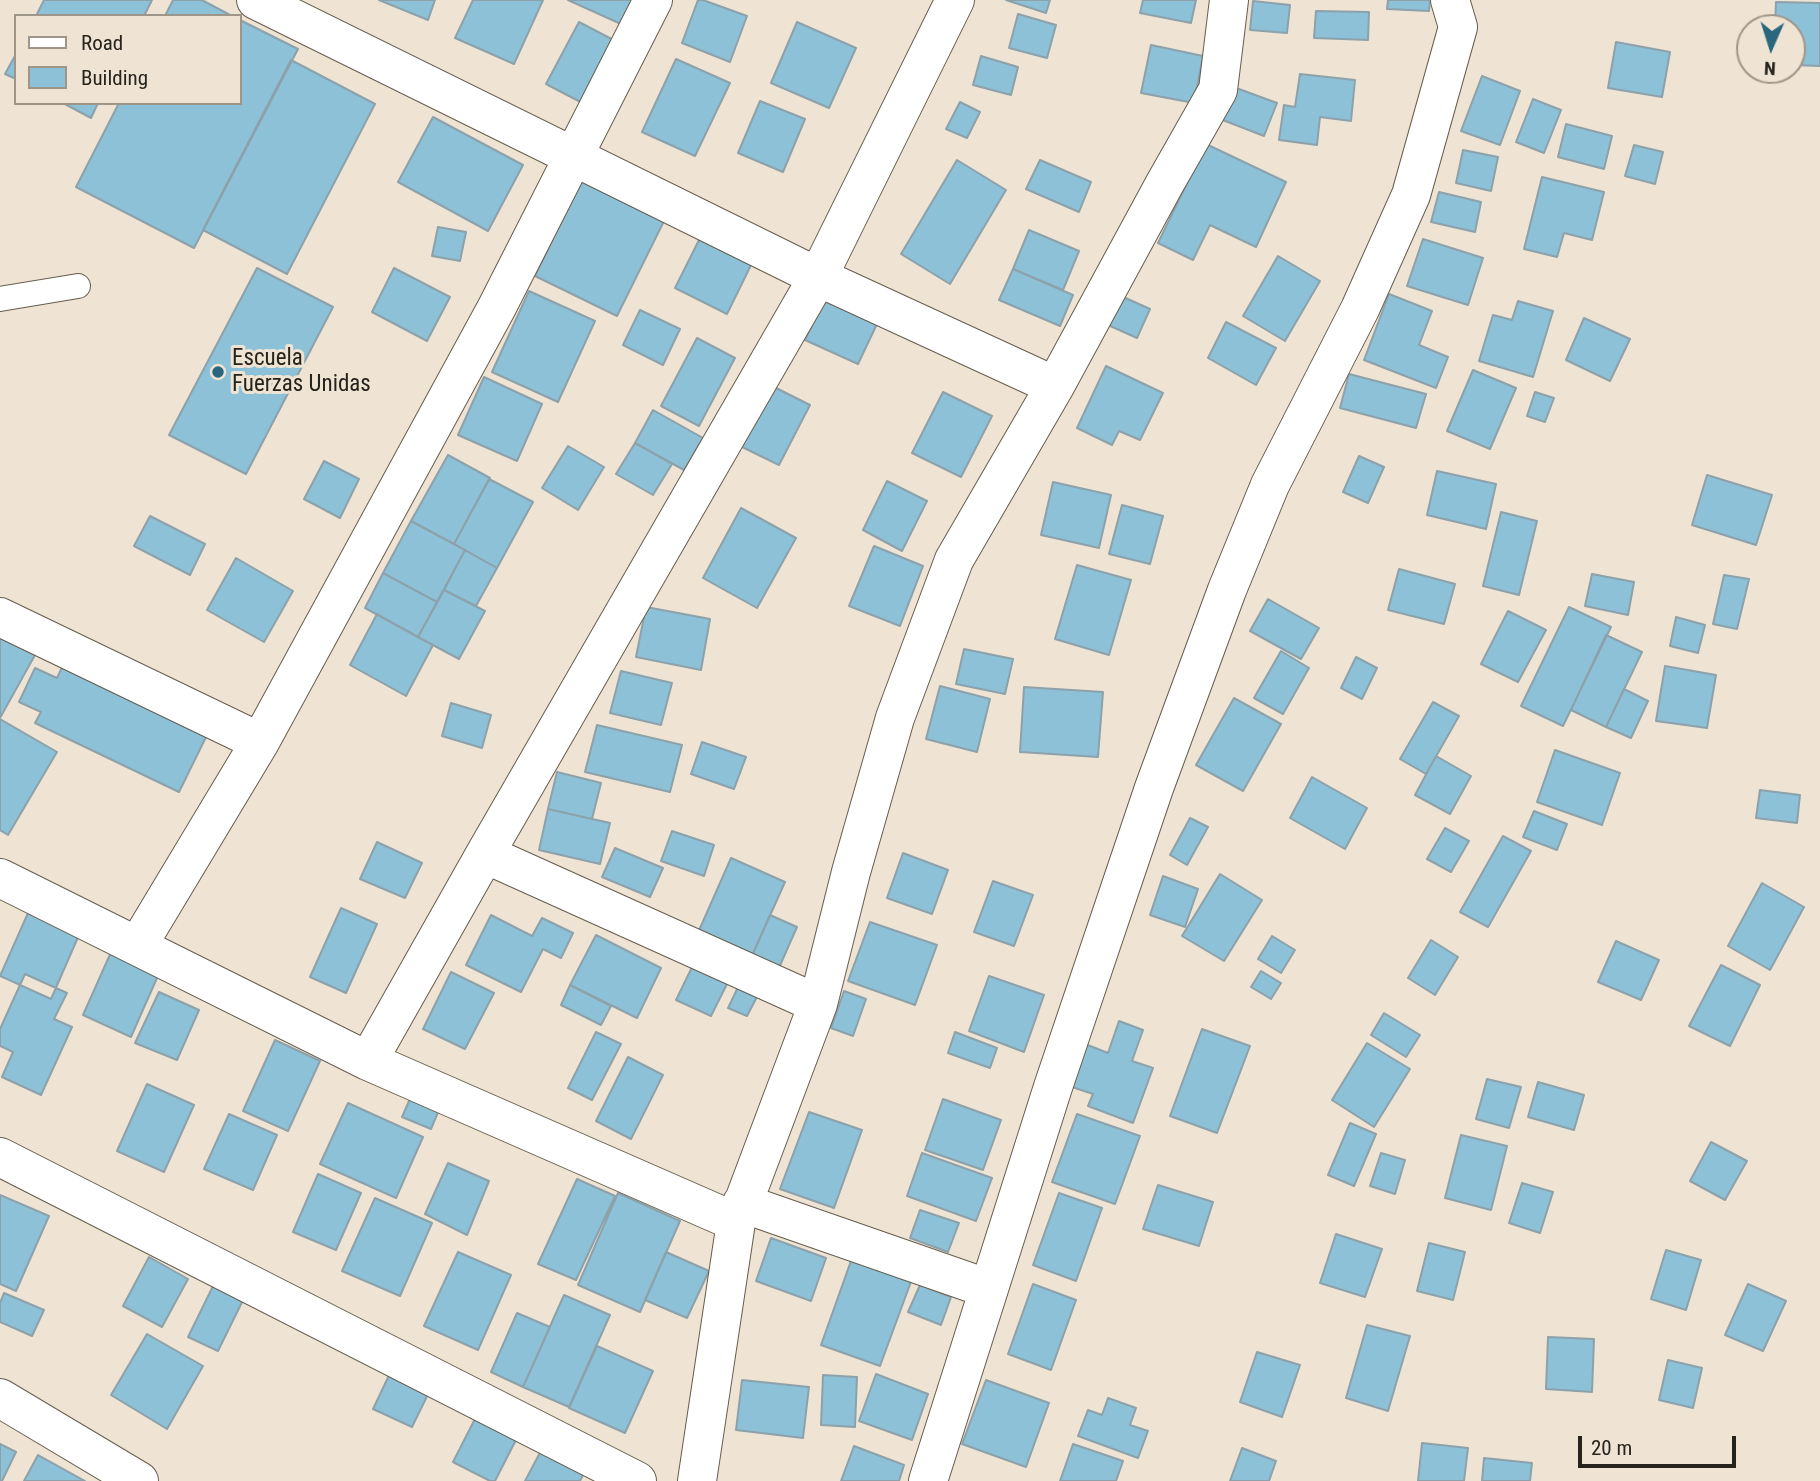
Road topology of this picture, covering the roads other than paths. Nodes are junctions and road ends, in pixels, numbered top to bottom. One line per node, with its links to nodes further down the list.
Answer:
1 (256, 0): 6 (street)
2 (653, 0): 6 (street)
3 (955, 0): 7 (street)
4 (1229, 0): 10 (street)
5 (1450, 0): 20 (street)
6 (575, 157): 7 (street); 12 (street)
7 (818, 277): 10 (street); 13 (street)
8 (78, 286): 9 (lane)
9 (0, 299)
10 (1055, 386): 16 (street)
11 (0, 617): 12 (street)
12 (260, 742): 15 (street)
13 (485, 854): 16 (street); 17 (street)
14 (0, 878): 15 (street)
15 (138, 945): 17 (street)
16 (818, 1004): 19 (street)
17 (368, 1061): 19 (street)
18 (0, 1157): 23 (street)
19 (739, 1212): 20 (street); 24 (street)
20 (989, 1289): 25 (street)
21 (0, 1398): 22 (street)
22 (139, 1481)
23 (637, 1481)
24 (697, 1481)
25 (928, 1481)

